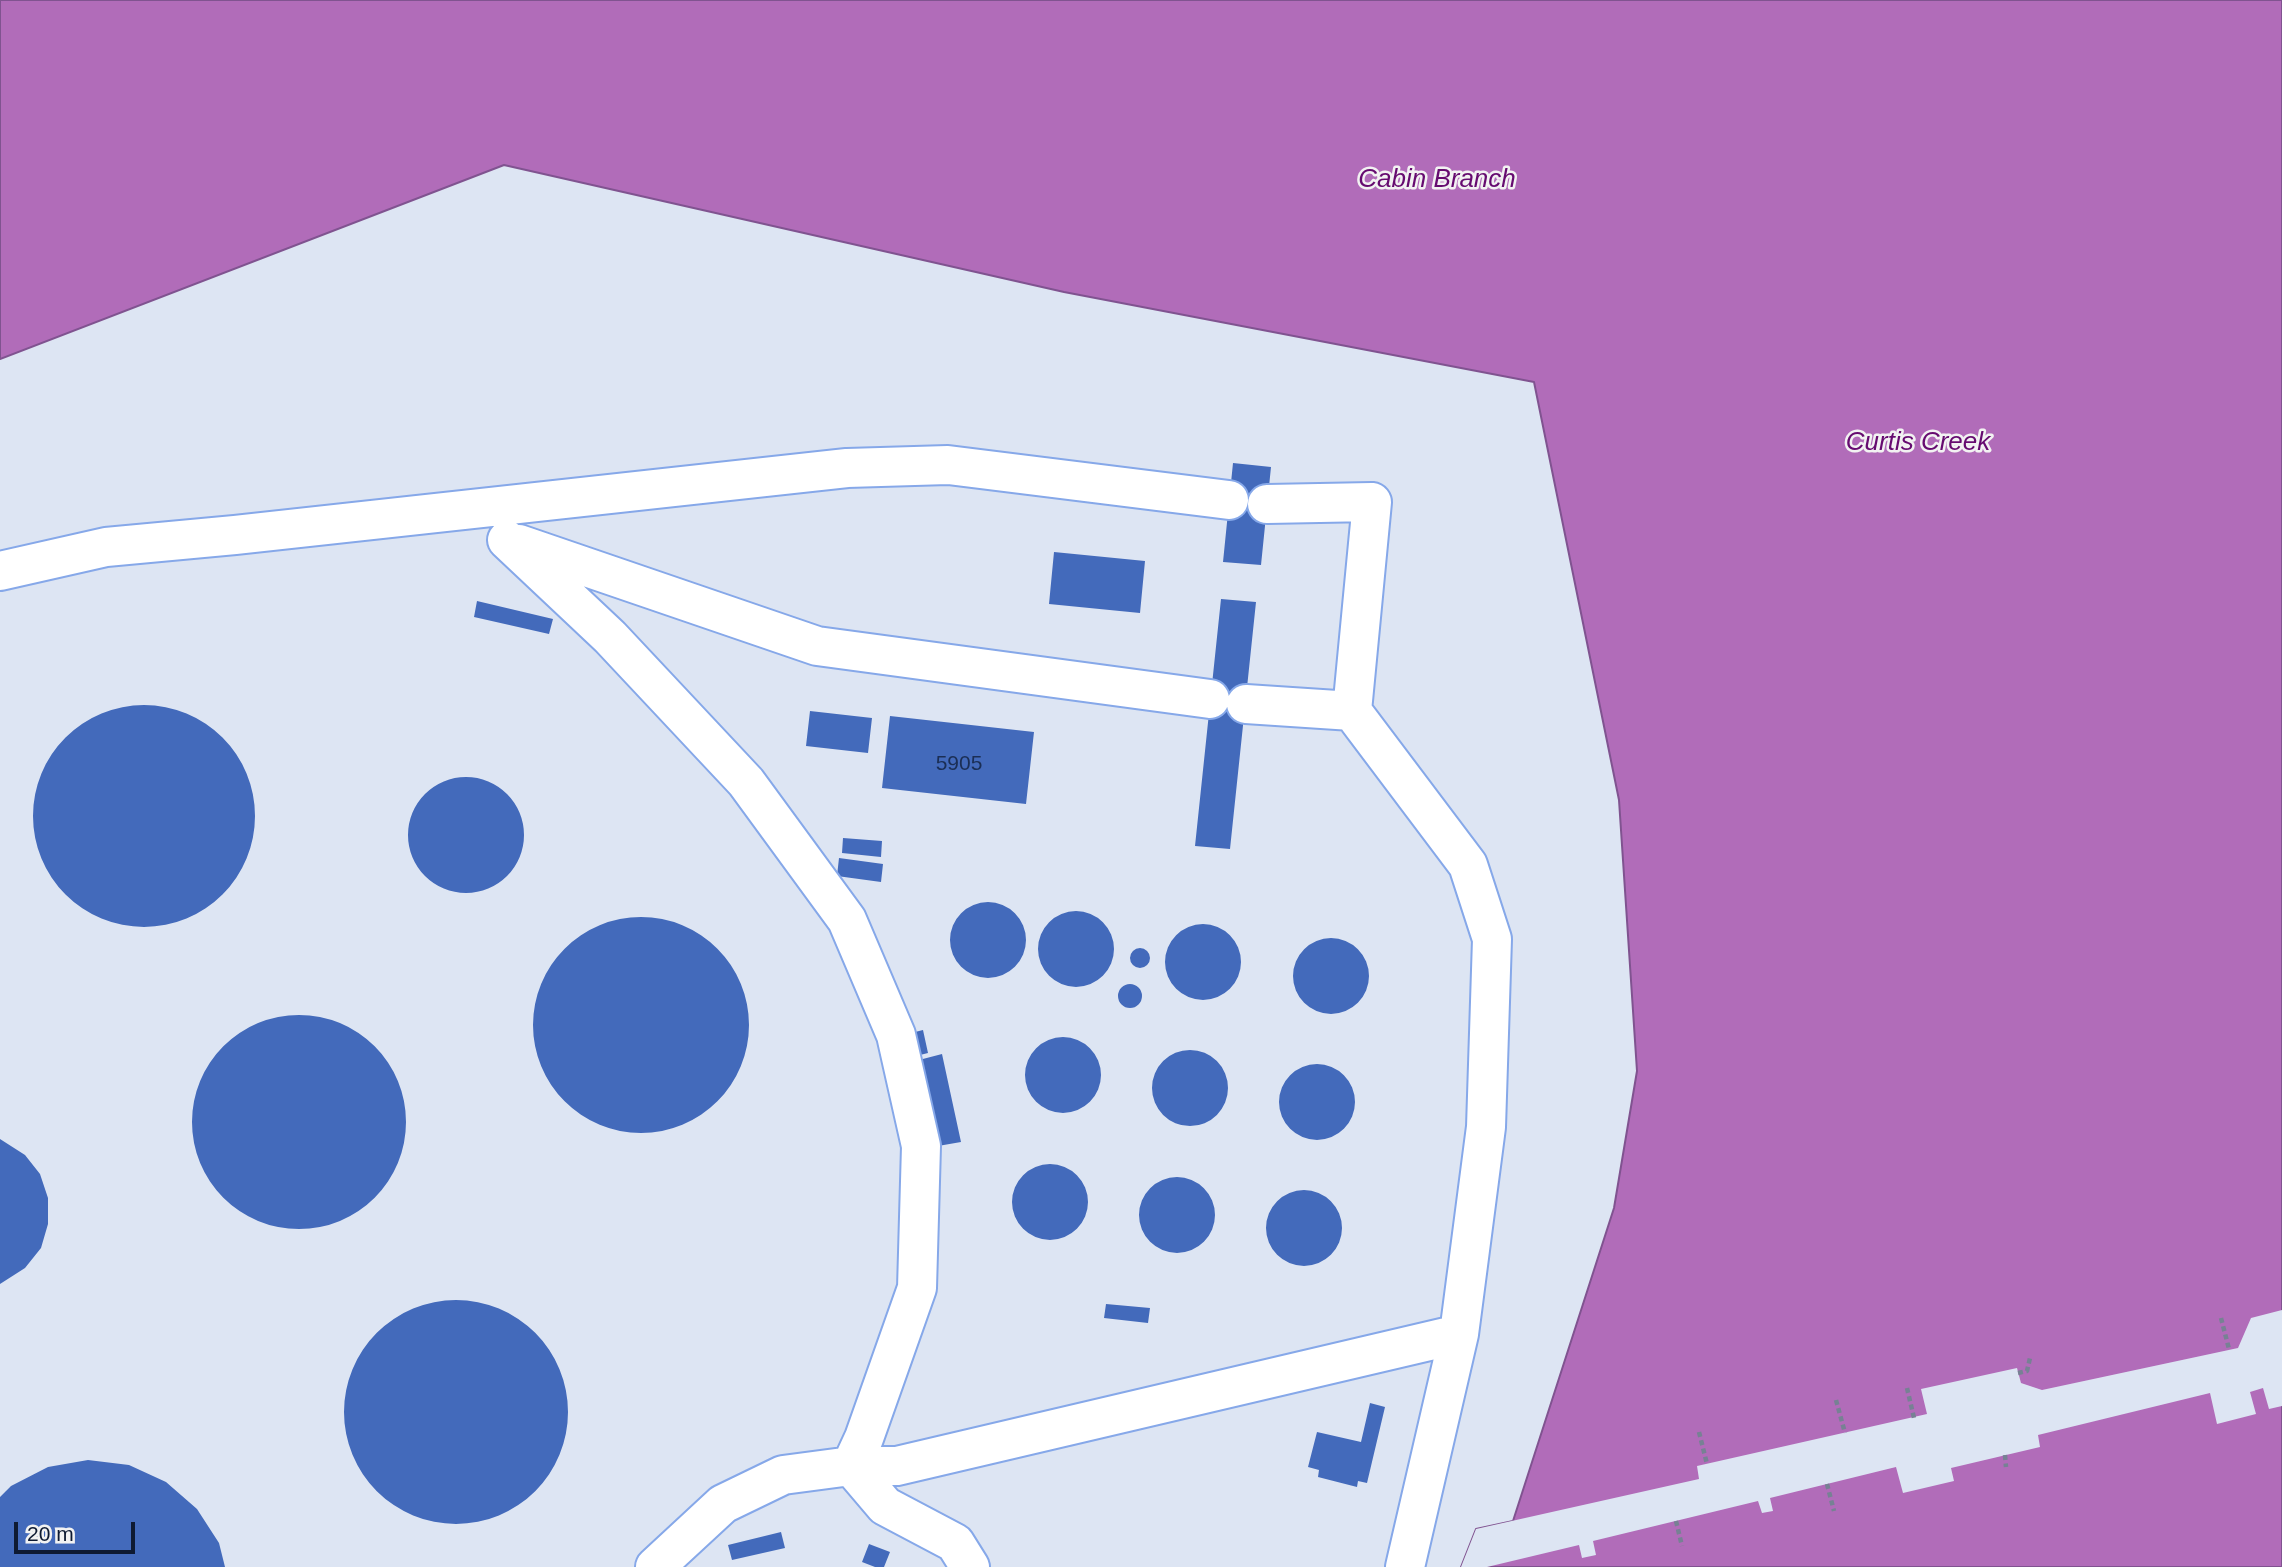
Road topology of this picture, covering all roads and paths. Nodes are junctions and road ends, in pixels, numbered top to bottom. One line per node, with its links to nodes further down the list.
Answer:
1 (1229, 500): 3 (lane)
2 (1267, 504): 6 (lane)
3 (430, 514): 4 (lane); 5 (lane)
4 (507, 540): 6 (lane); 19 (lane)
5 (0, 571)
6 (1352, 711): 8 (lane)
7 (2221, 1318): 9 (path)
8 (1459, 1334): 19 (lane); 27 (lane)
9 (2229, 1349)
10 (2030, 1358): 11 (path)
11 (2018, 1373)
12 (1907, 1388): 14 (path)
13 (1836, 1400): 16 (path)
14 (1914, 1418)
15 (1699, 1432): 18 (path)
16 (1845, 1433)
17 (2005, 1455): 20 (path)
18 (1707, 1464)
19 (850, 1466): 25 (lane); 26 (lane)
20 (2006, 1466)
21 (1827, 1484): 22 (path)
22 (1834, 1511)
23 (1676, 1521): 24 (path)
24 (1682, 1546)
25 (655, 1567)
26 (970, 1567)
27 (1405, 1567)

